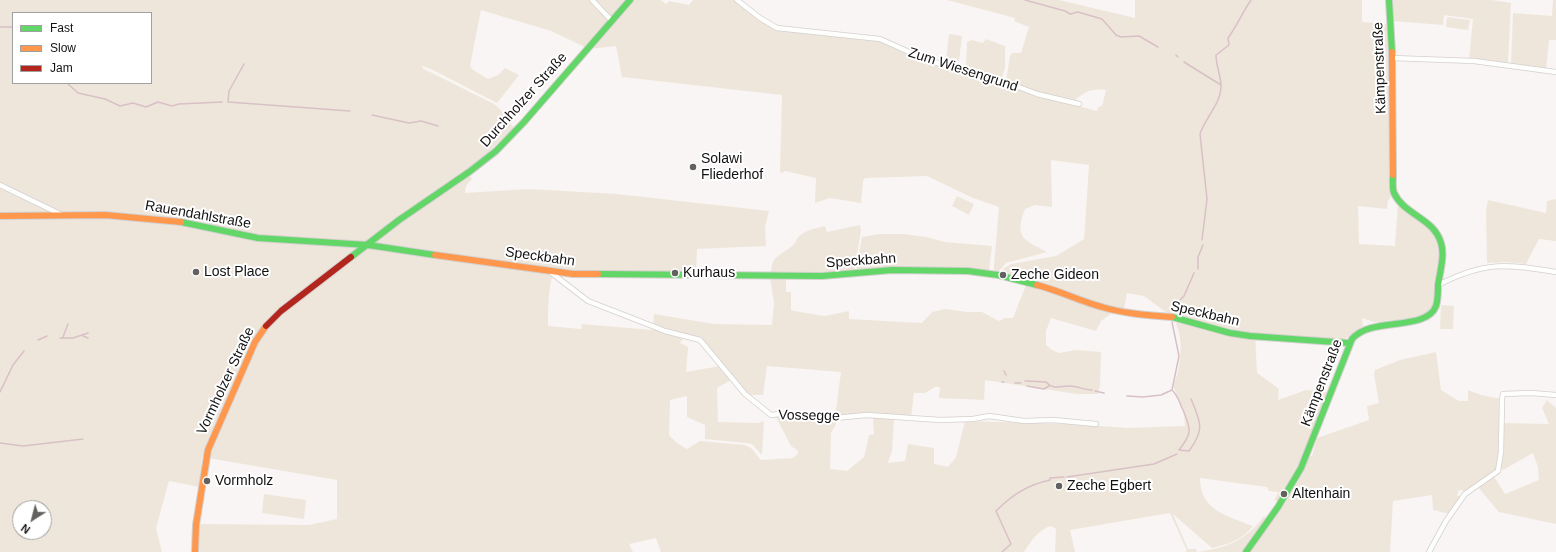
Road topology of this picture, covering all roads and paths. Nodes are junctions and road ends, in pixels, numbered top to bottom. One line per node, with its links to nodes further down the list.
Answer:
1 (592, 0): 5 (street)
2 (630, 0): 5 (street, Durchholzer Straße)
3 (737, 0): 8 (street, Zum Wiesengrund)
4 (1390, 0): 6 (street, Kämpenstraße)
5 (611, 20): 12 (street, Durchholzer Straße)
6 (1392, 58): 7 (street); 15 (street, Kämpenstraße)
7 (1556, 72)
8 (1079, 104)
9 (0, 185): 11 (street)
10 (0, 216): 11 (street, Rauendahlstraße)
11 (64, 216): 12 (street, Rauendahlstraße)
12 (368, 245): 13 (street, Speckbahn); 19 (street, Vormholzer Straße)
13 (548, 270): 16 (street, Speckbahn); 18 (street, Vossegge)
14 (1556, 272): 15 (street)
15 (1440, 284): 16 (street, Kämpenstraße)
16 (1348, 343): 20 (street, Kämpenstraße)
17 (1556, 394): 21 (street)
18 (1096, 424)
19 (195, 552)
20 (1246, 552)
21 (1429, 552)

